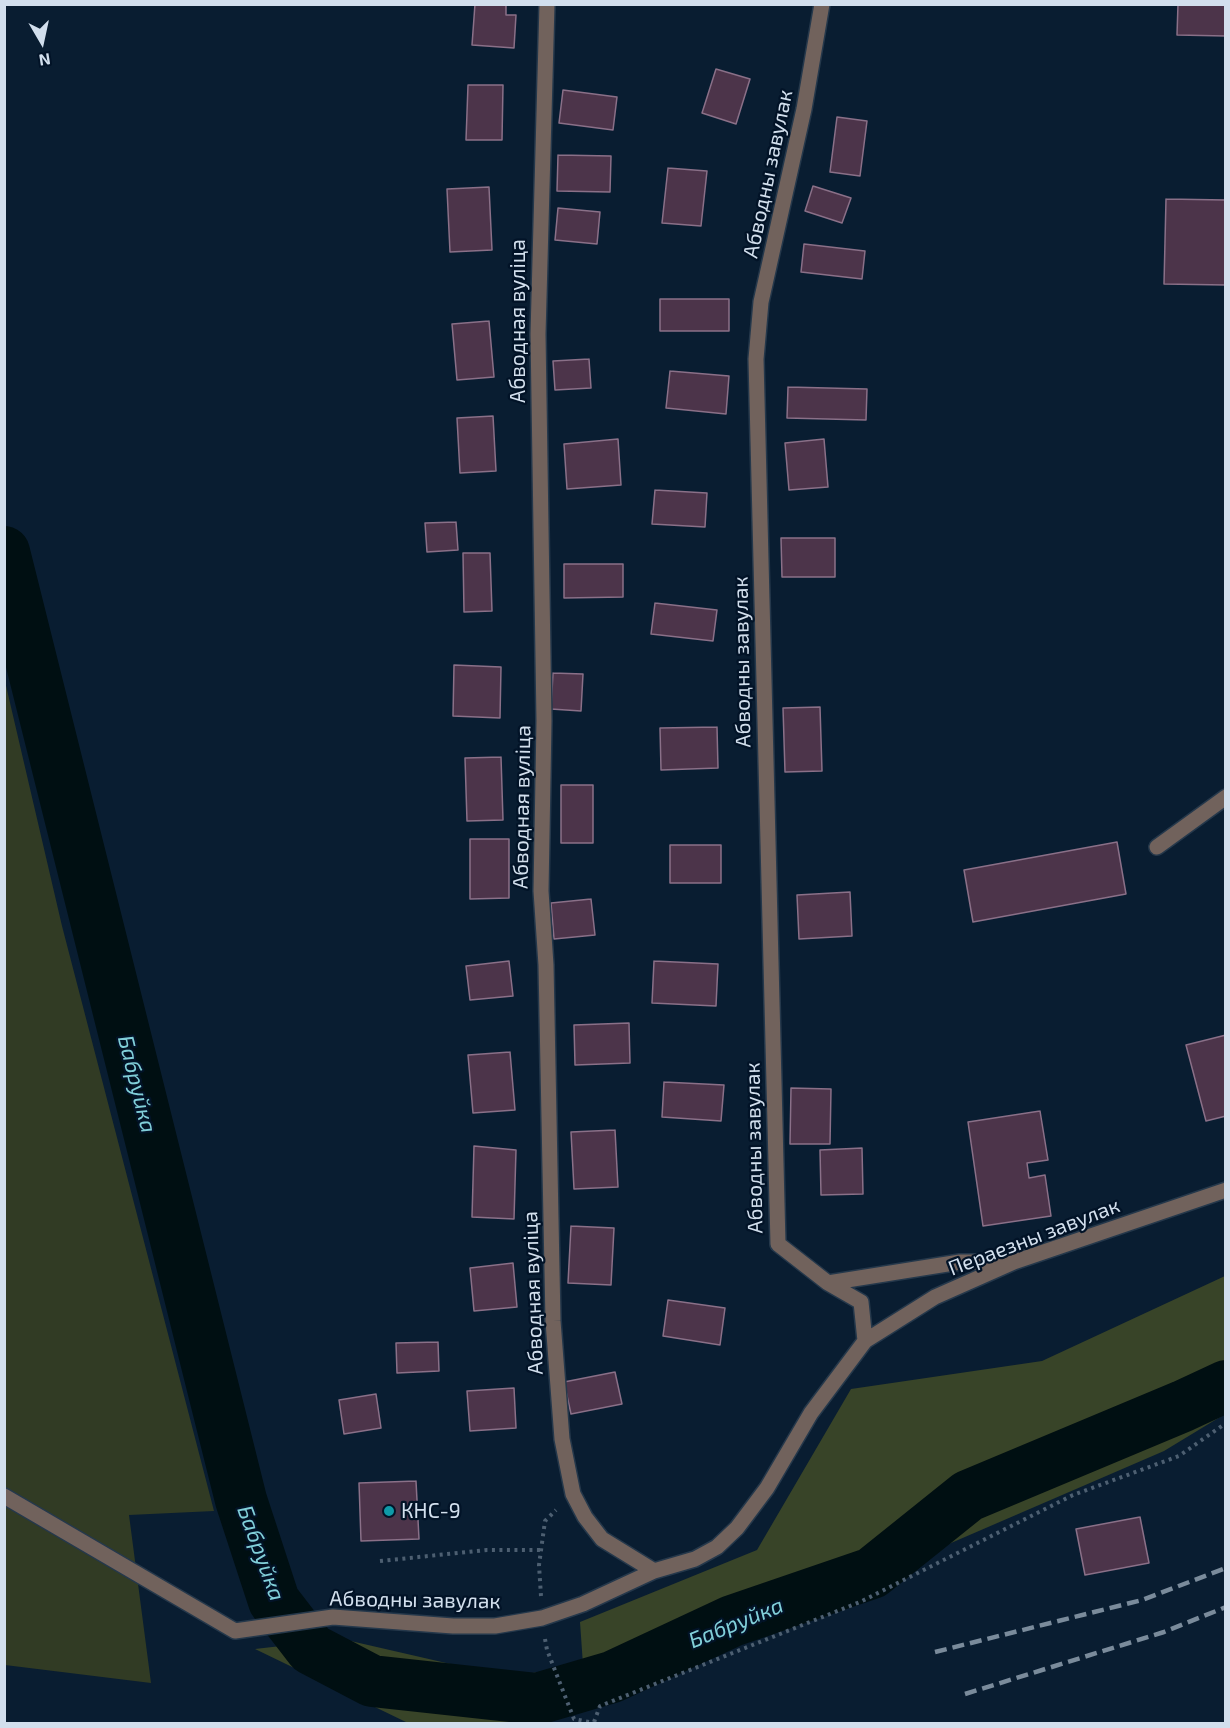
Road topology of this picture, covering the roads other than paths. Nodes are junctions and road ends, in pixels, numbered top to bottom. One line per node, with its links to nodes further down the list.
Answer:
1 (548, 4): 10 (street, Абводная вуліца)
2 (822, 4): 7 (street, Абводны завулак)
3 (1226, 797): 4 (street)
4 (1157, 847)
5 (1226, 1190): 6 (street, Пераезны завулак)
6 (1014, 1262): 7 (street); 8 (street, Пераезны завулак)
7 (828, 1282): 8 (street, Абводны завулак)
8 (866, 1341): 10 (street, Абводны завулак)
9 (4, 1496): 10 (street, Абводны завулак)
10 (654, 1571)

